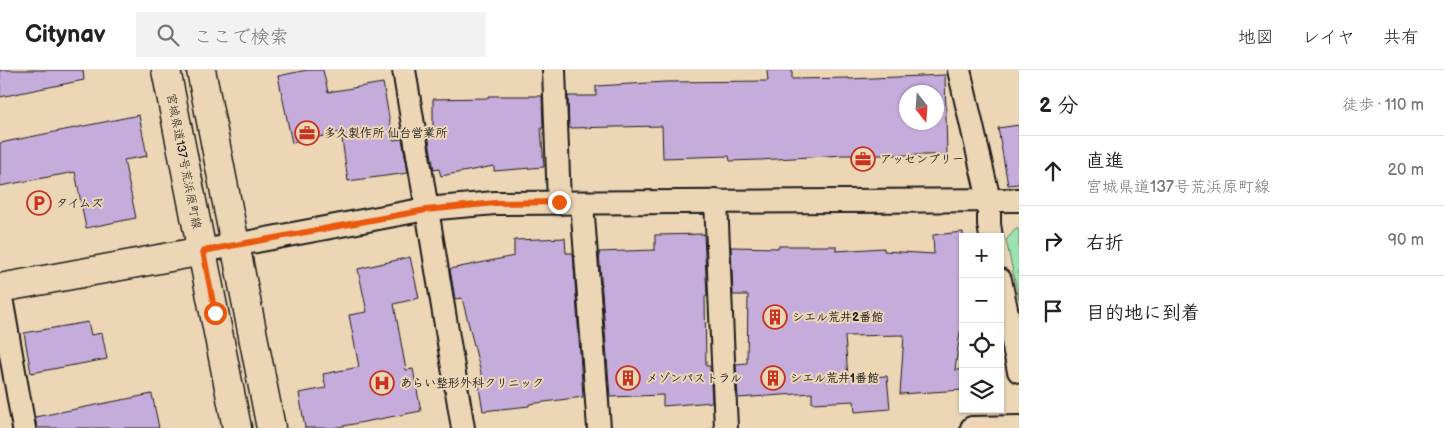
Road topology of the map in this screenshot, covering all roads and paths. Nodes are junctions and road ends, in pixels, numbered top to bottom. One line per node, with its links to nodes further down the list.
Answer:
1 (166, 70): 14 (main road, 宮城県道137号荒浜原町線)
2 (201, 70): 13 (main road)
3 (404, 70): 11 (street)
4 (554, 70): 9 (street)
5 (959, 70): 6 (street)
6 (989, 200): 7 (street); 8 (street); 12 (street)
7 (1019, 200)
8 (716, 201): 10 (street); 25 (street)
9 (559, 202): 10 (street); 11 (street)
10 (582, 203): 24 (street)
11 (426, 210): 13 (street); 23 (street)
12 (991, 233)
13 (234, 245): 14 (street); 22 (main road)
14 (203, 251): 15 (main road); 21 (main road, 宮城県道137号荒浜原町線)
15 (0, 288)
16 (0, 292): 20 (street)
17 (1004, 299): 18 (street)
18 (1019, 371)
19 (1019, 427): 26 (street)
20 (24, 428)
21 (237, 428)
22 (271, 428)
23 (463, 428)
24 (599, 428)
25 (726, 428)
26 (972, 428)

